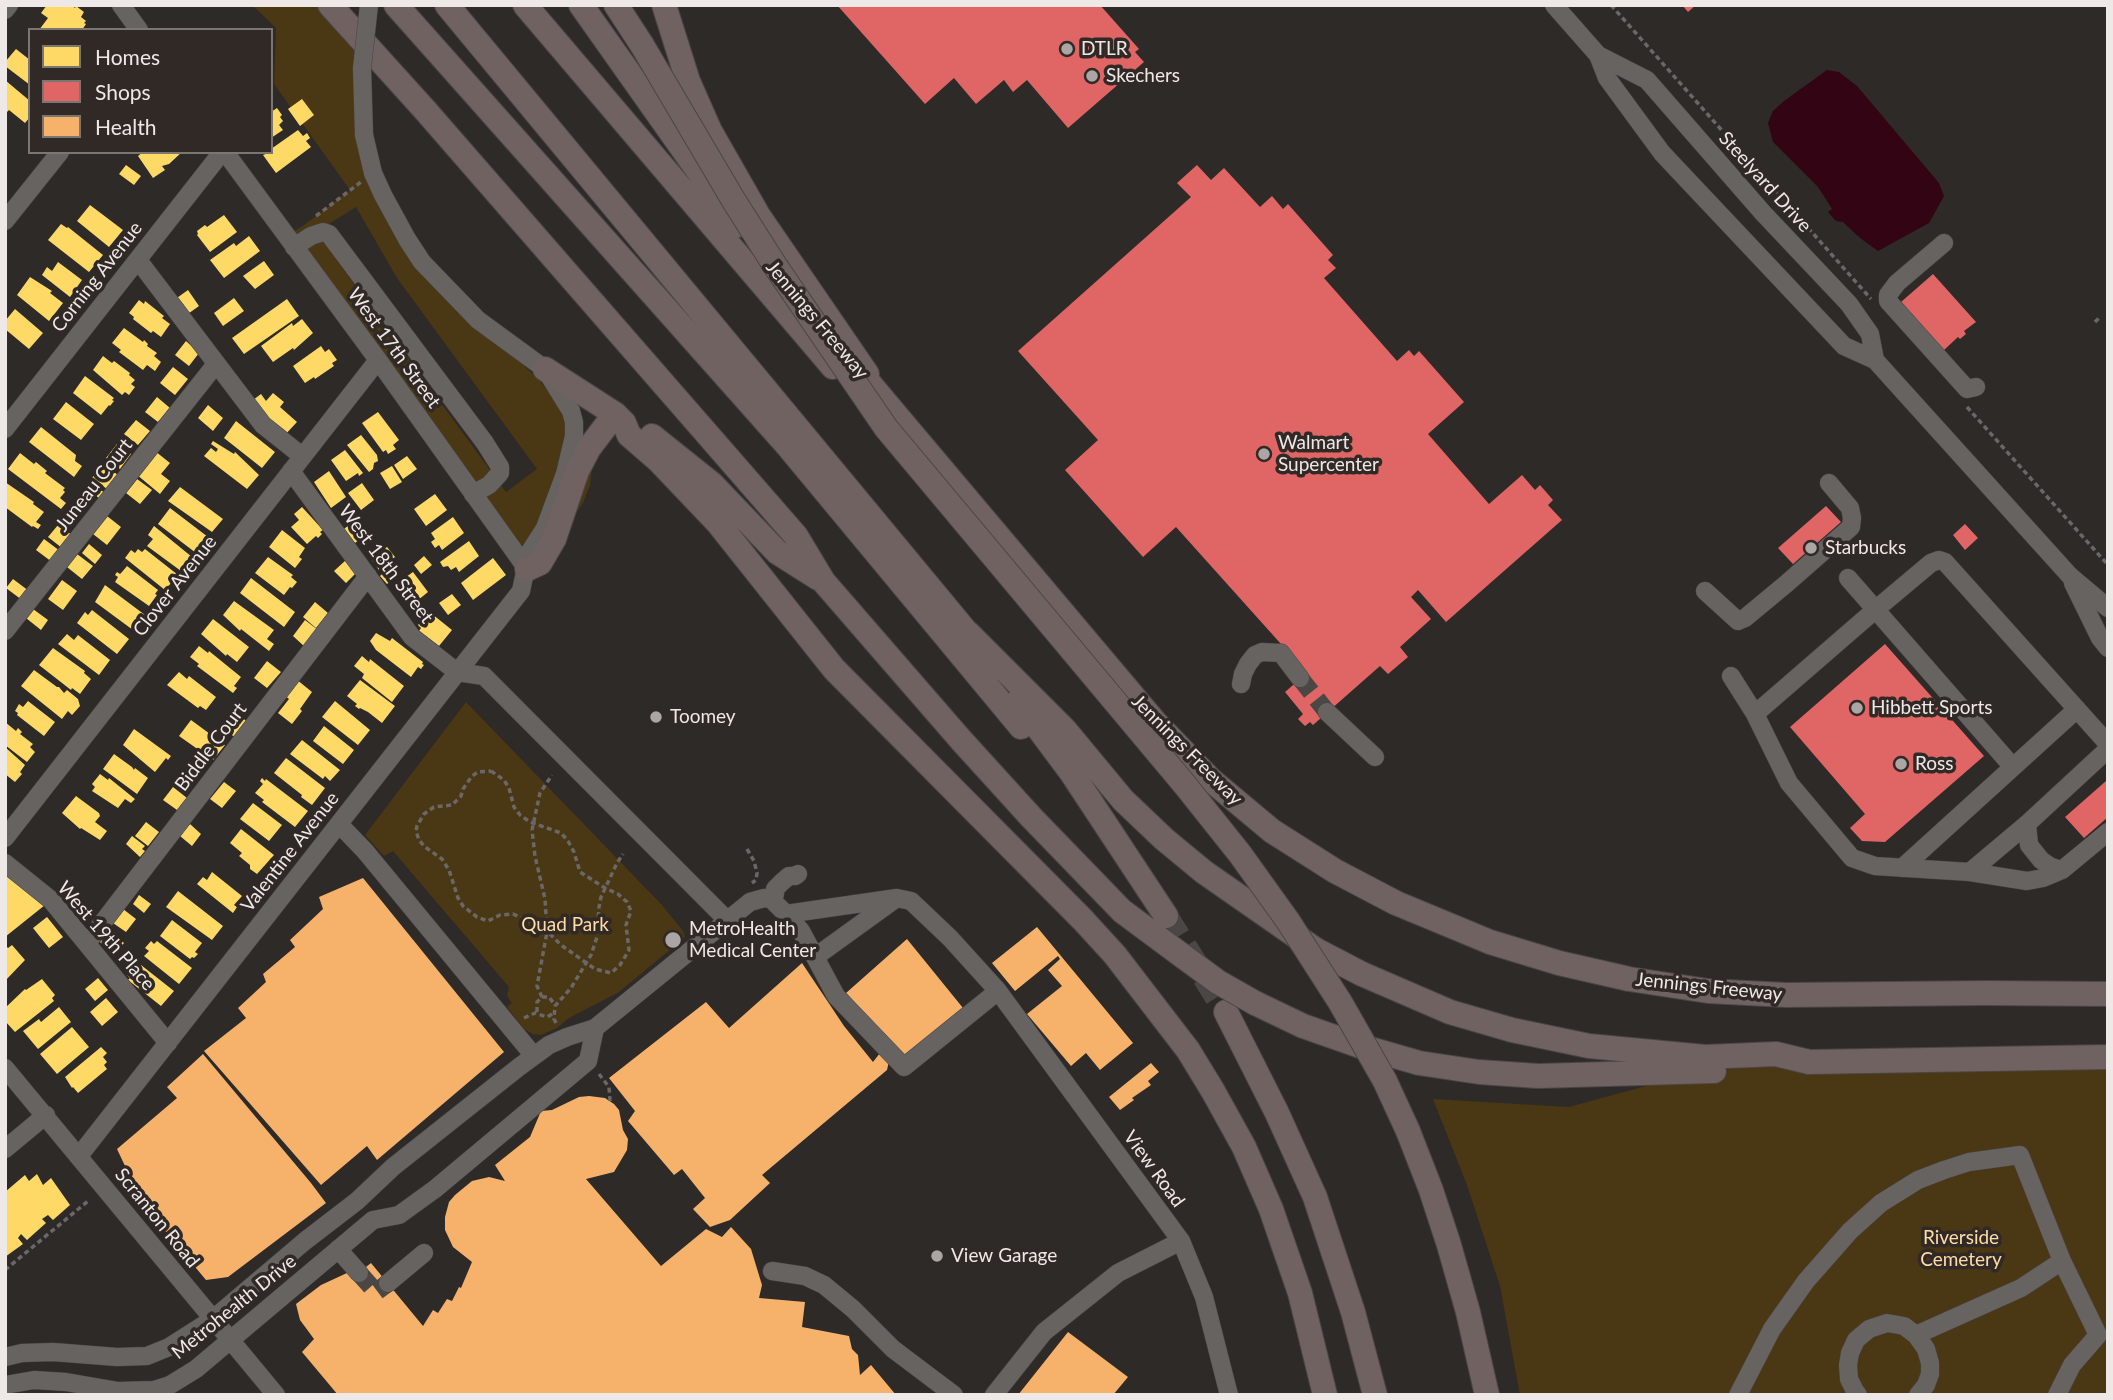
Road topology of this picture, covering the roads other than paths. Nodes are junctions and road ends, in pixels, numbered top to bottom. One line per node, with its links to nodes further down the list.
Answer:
1 (9, 5): 14 (street)
2 (121, 5): 15 (street)
3 (330, 5): 42 (highway)
4 (369, 5): 29 (street, bridge)
5 (396, 5): 59 (highway)
6 (447, 5): 47 (highway)
7 (525, 5): 31 (highway, bridge)
8 (581, 5): 17 (highway)
9 (588, 5): 17 (highway)
10 (616, 5): 16 (highway)
11 (621, 5): 16 (highway)
12 (664, 5): 31 (highway)
13 (1554, 5): 18 (street, Steelyard Drive)
14 (5, 10)
15 (138, 28)
16 (642, 45): 31 (highway, bridge)
17 (615, 52): 31 (highway, Jennings Freeway)
18 (1598, 55): 27 (street, Steelyard Drive); 27 (street, Steelyard Drive)
19 (58, 154): 22 (street)
20 (222, 154): 25 (street, Corning Avenue)
21 (225, 154): 24 (street, West 17th Street)
22 (5, 221)
23 (1944, 243): 30 (street)
24 (294, 247): 26 (street, West 17th Street); 37 (street)
25 (138, 260): 28 (street); 33 (street, Corning Avenue)
26 (378, 360): 34 (street, Clover Avenue); 37 (street, West 17th Street)
27 (1875, 360): 40 (street, Steelyard Drive)
28 (216, 365): 34 (street); 46 (street, Juneau Court)
29 (545, 369): 32 (highway); 38 (street, Valentine Avenue)
30 (1976, 387)
31 (888, 417): 77 (highway, Jennings Freeway); 105 (highway, bridge)
32 (619, 418): 38 (highway); 42 (highway); 112 (highway)
33 (5, 429)
34 (302, 456): 35 (street, Clover Avenue)
35 (291, 471): 39 (street, West 18th Street); 63 (street, Clover Avenue)
36 (1829, 483): 43 (street)
37 (473, 494): 38 (street, West 17th Street)
38 (527, 569): 49 (street, Valentine Avenue)
39 (368, 576): 49 (street, West 18th Street); 74 (street, Biddle Court)
40 (2070, 576): 44 (street, Steelyard Drive); 48 (street, Steelyard Drive)
41 (1848, 578): 45 (street)
42 (823, 581): 83 (highway, bridge)
43 (1705, 590)
44 (2108, 608)
45 (1875, 610): 53 (street); 55 (street); 58 (street)
46 (5, 631)
47 (968, 633): 59 (highway); 83 (highway)
48 (2108, 648)
49 (457, 672): 60 (street, Valentine Avenue); 73 (street)
50 (1731, 676): 55 (street)
51 (1300, 678): 52 (street)
52 (1241, 684)
53 (2077, 709): 56 (street); 58 (street)
54 (1327, 712): 57 (street)
55 (1755, 714): 65 (street)
56 (2108, 746): 61 (street)
57 (1375, 757)
58 (2012, 766): 65 (street)
59 (1106, 823): 72 (highway)
60 (339, 824): 80 (street, Valentine Avenue); 81 (street)
61 (2027, 824): 66 (street); 67 (street)
62 (2108, 832): 66 (street)
63 (5, 838)
64 (5, 863): 74 (street, West 19th Place)
65 (1902, 868): 67 (street)
66 (2062, 870): 67 (street)
67 (1970, 872)
68 (797, 875): 69 (street)
69 (773, 896): 71 (street); 73 (street, Metrohealth Drive)
70 (897, 898): 71 (street); 75 (street); 76 (street, View Road)
71 (786, 914): 75 (street)
72 (1166, 916)
73 (727, 920): 79 (street, Metrohealth Drive)
74 (87, 943): 80 (street, West 19th Place)
75 (815, 957): 76 (street)
76 (998, 991): 91 (street, View Road)
77 (2108, 994)
78 (1226, 1012): 102 (highway)
79 (595, 1028): 81 (street, Metrohealth Drive); 89 (street, Metrohealth Drive)
80 (168, 1043): 87 (street, Valentine Avenue)
81 (534, 1056): 88 (street, Metrohealth Drive)
82 (2108, 1057): 83 (highway)
83 (1809, 1062)
84 (5, 1068): 85 (street, Scranton Road)
85 (46, 1115): 86 (street); 87 (street, Scranton Road)
86 (5, 1149)
87 (79, 1156): 99 (street, Scranton Road)
88 (357, 1201): 89 (street); 90 (street, Metrohealth Drive)
89 (373, 1220): 92 (street, Metrohealth Drive)
90 (305, 1241): 94 (street, Metrohealth Drive); 99 (street, Metrohealth Drive)
91 (1181, 1241): 110 (street); 111 (street, View Road)
92 (338, 1249): 94 (street, Metrohealth Drive); 97 (street)
93 (424, 1253): 98 (street)
94 (323, 1261): 101 (street, Metrohealth Drive)
95 (2062, 1261): 100 (street); 115 (street); 118 (street)
96 (772, 1271): 109 (street)
97 (359, 1273)
98 (388, 1283)
99 (213, 1319): 101 (street, Scranton Road); 103 (street, Metrohealth Drive)
100 (1916, 1335): 116 (street); 117 (street)
101 (231, 1341): 106 (street, Metrohealth Drive); 108 (street, Scranton Road)
102 (1363, 1346): 113 (highway); 114 (highway)
103 (5, 1357)
104 (5, 1387): 106 (street, Metrohealth Drive); 107 (street)
105 (1484, 1387)
106 (157, 1392)
107 (13, 1395)
108 (276, 1395)
109 (954, 1395)
110 (994, 1395)
111 (1229, 1395)
112 (1325, 1395)
113 (1368, 1395)
114 (1375, 1395)
115 (1738, 1395)
116 (1858, 1395)
117 (1918, 1395)
118 (2057, 1395)

